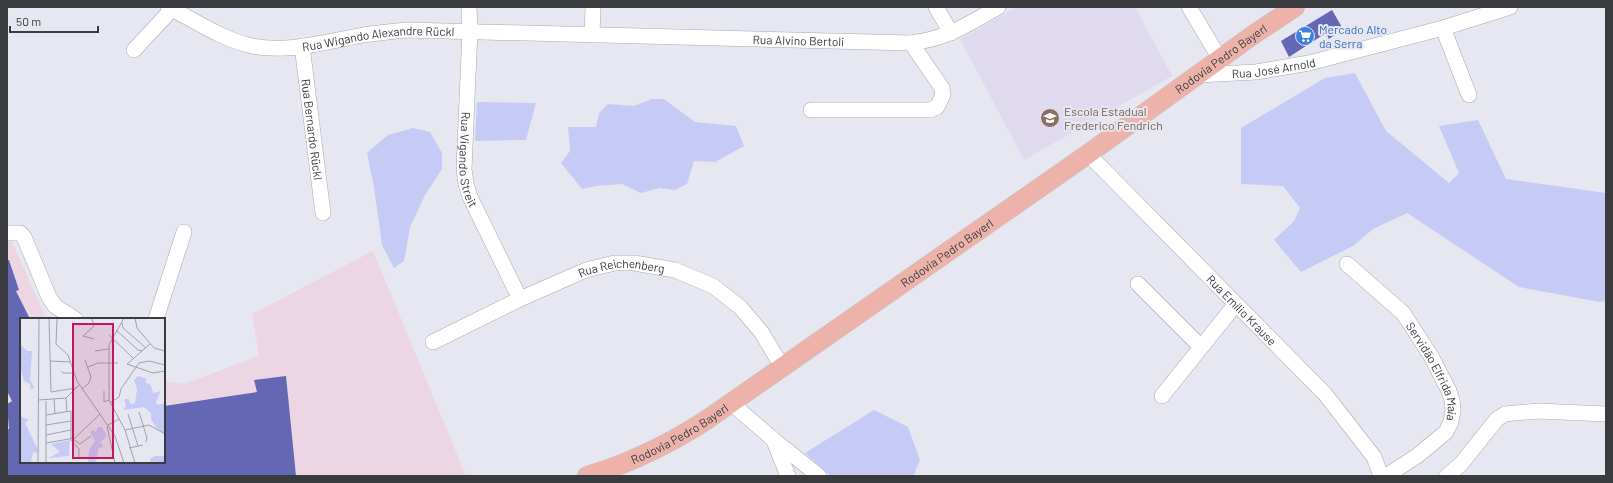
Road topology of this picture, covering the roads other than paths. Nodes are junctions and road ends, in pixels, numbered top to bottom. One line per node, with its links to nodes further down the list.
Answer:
1 (469, 7): 10 (street, Rua Vigando Streit)
2 (593, 7): 12 (street)
3 (936, 7): 11 (street)
4 (998, 7): 11 (street, Rua Alvino Bertoli)
5 (1189, 7): 16 (street)
6 (1295, 7): 16 (main road, Rodovia Pedro Bayerl)
7 (1510, 7): 9 (street, Rua José Arnold)
8 (171, 8): 14 (street, Rua Wigando Alexandre Rückl); 15 (street)
9 (1443, 28): 17 (street, Rua José Arnold); 18 (street)
10 (470, 30): 12 (street, Rua Wigando Alexandre Rückl); 14 (street, Rua Wigando Alexandre Rückl); 26 (street, Rua Vigando Streit)
11 (951, 33): 13 (street, Rua Alvino Bertoli)
12 (592, 35): 13 (street, Rua Alvino Bertoli)
13 (911, 43): 19 (street)
14 (302, 46): 21 (street, Rua Bernardo Rückl)
15 (134, 50)
16 (1220, 59): 17 (main road, Rodovia Pedro Bayerl)
17 (1198, 75): 20 (main road, Rodovia Pedro Bayerl)
18 (1469, 95)
19 (811, 110)
20 (1088, 154): 27 (street, Rua Emílio Krause); 32 (main road, Rodovia Pedro Bayerl)
21 (323, 213)
22 (184, 232): 29 (street)
23 (7, 233): 28 (street)
24 (1347, 264): 41 (street, Servidão Elfrida Maia)
25 (1138, 284): 31 (street)
26 (520, 299): 30 (street, Rua Reichenberg); 32 (street, Rua Reichenberg)
27 (1235, 305): 31 (street); 40 (street, Rua Emílio Krause)
28 (73, 318)
29 (156, 318)
30 (433, 342)
31 (1201, 347): 33 (street)
32 (782, 367): 34 (main road, Rodovia Pedro Bayerl)
33 (1162, 396)
34 (732, 403): 36 (street); 37 (main road, Rodovia Pedro Bayerl)
35 (1606, 414): 42 (street)
36 (774, 440): 38 (street); 39 (street)
37 (593, 475)
38 (788, 476)
39 (819, 476)
40 (1381, 476)
41 (1386, 476)
42 (1447, 476)

